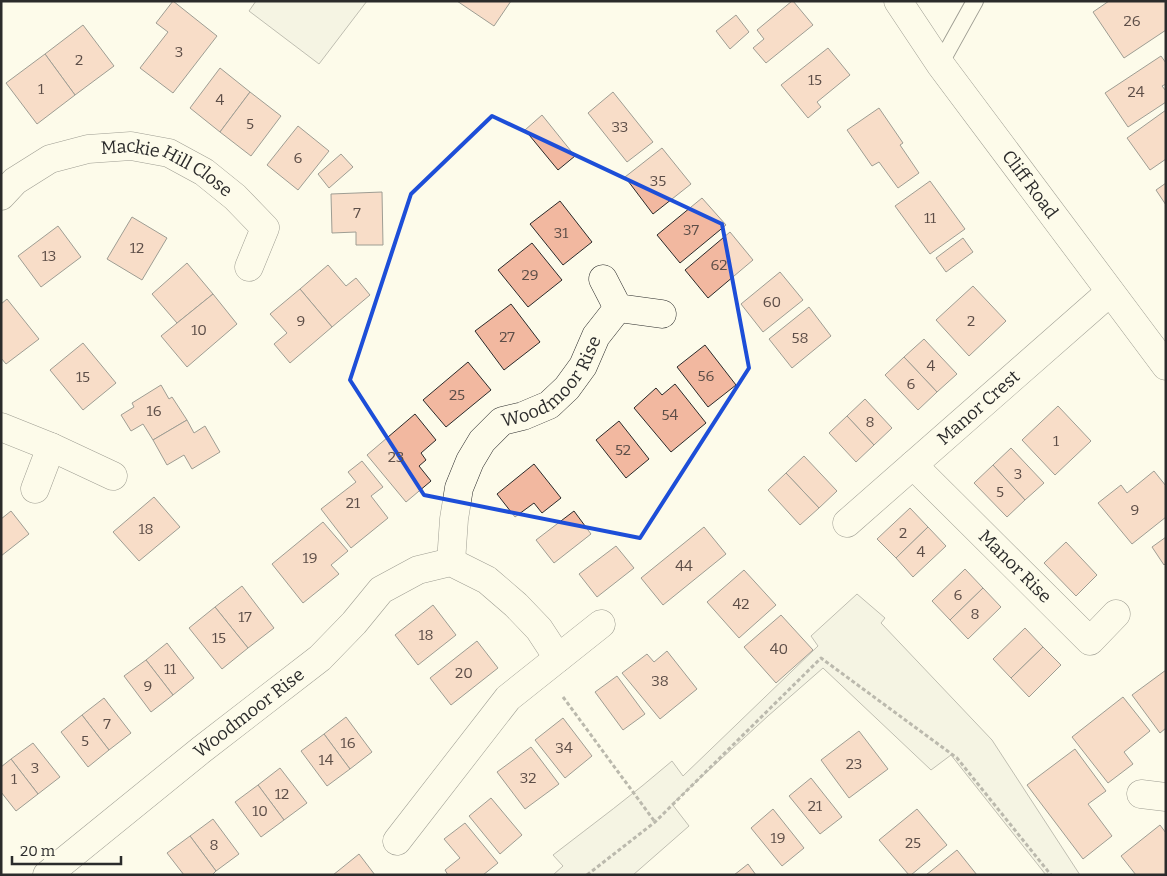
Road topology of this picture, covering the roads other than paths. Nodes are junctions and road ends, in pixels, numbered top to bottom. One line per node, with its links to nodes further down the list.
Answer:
1 (898, 1): 3 (street, Cliff Road)
2 (975, 1): 3 (lane)
3 (940, 64): 7 (street, Cliff Road)
4 (6, 180): 5 (street, Mackie Hill Close)
5 (249, 267)
6 (603, 279): 8 (street)
7 (1110, 292): 10 (street, Cliff Road); 13 (street, Manor Crest)
8 (618, 308): 9 (street); 17 (street, Woodmoor Rise)
9 (662, 314)
10 (1166, 366)
11 (1, 427): 12 (street)
12 (51, 447): 14 (street); 15 (street)
13 (913, 465): 16 (street, Manor Crest); 18 (street, Manor Rise)
14 (113, 476)
15 (34, 489)
16 (847, 523)
17 (451, 562): 20 (street); 22 (street, Woodmoor Rise)
18 (1116, 614)
19 (601, 624): 20 (street)
20 (551, 664): 21 (street)
21 (397, 841)
22 (47, 875)

